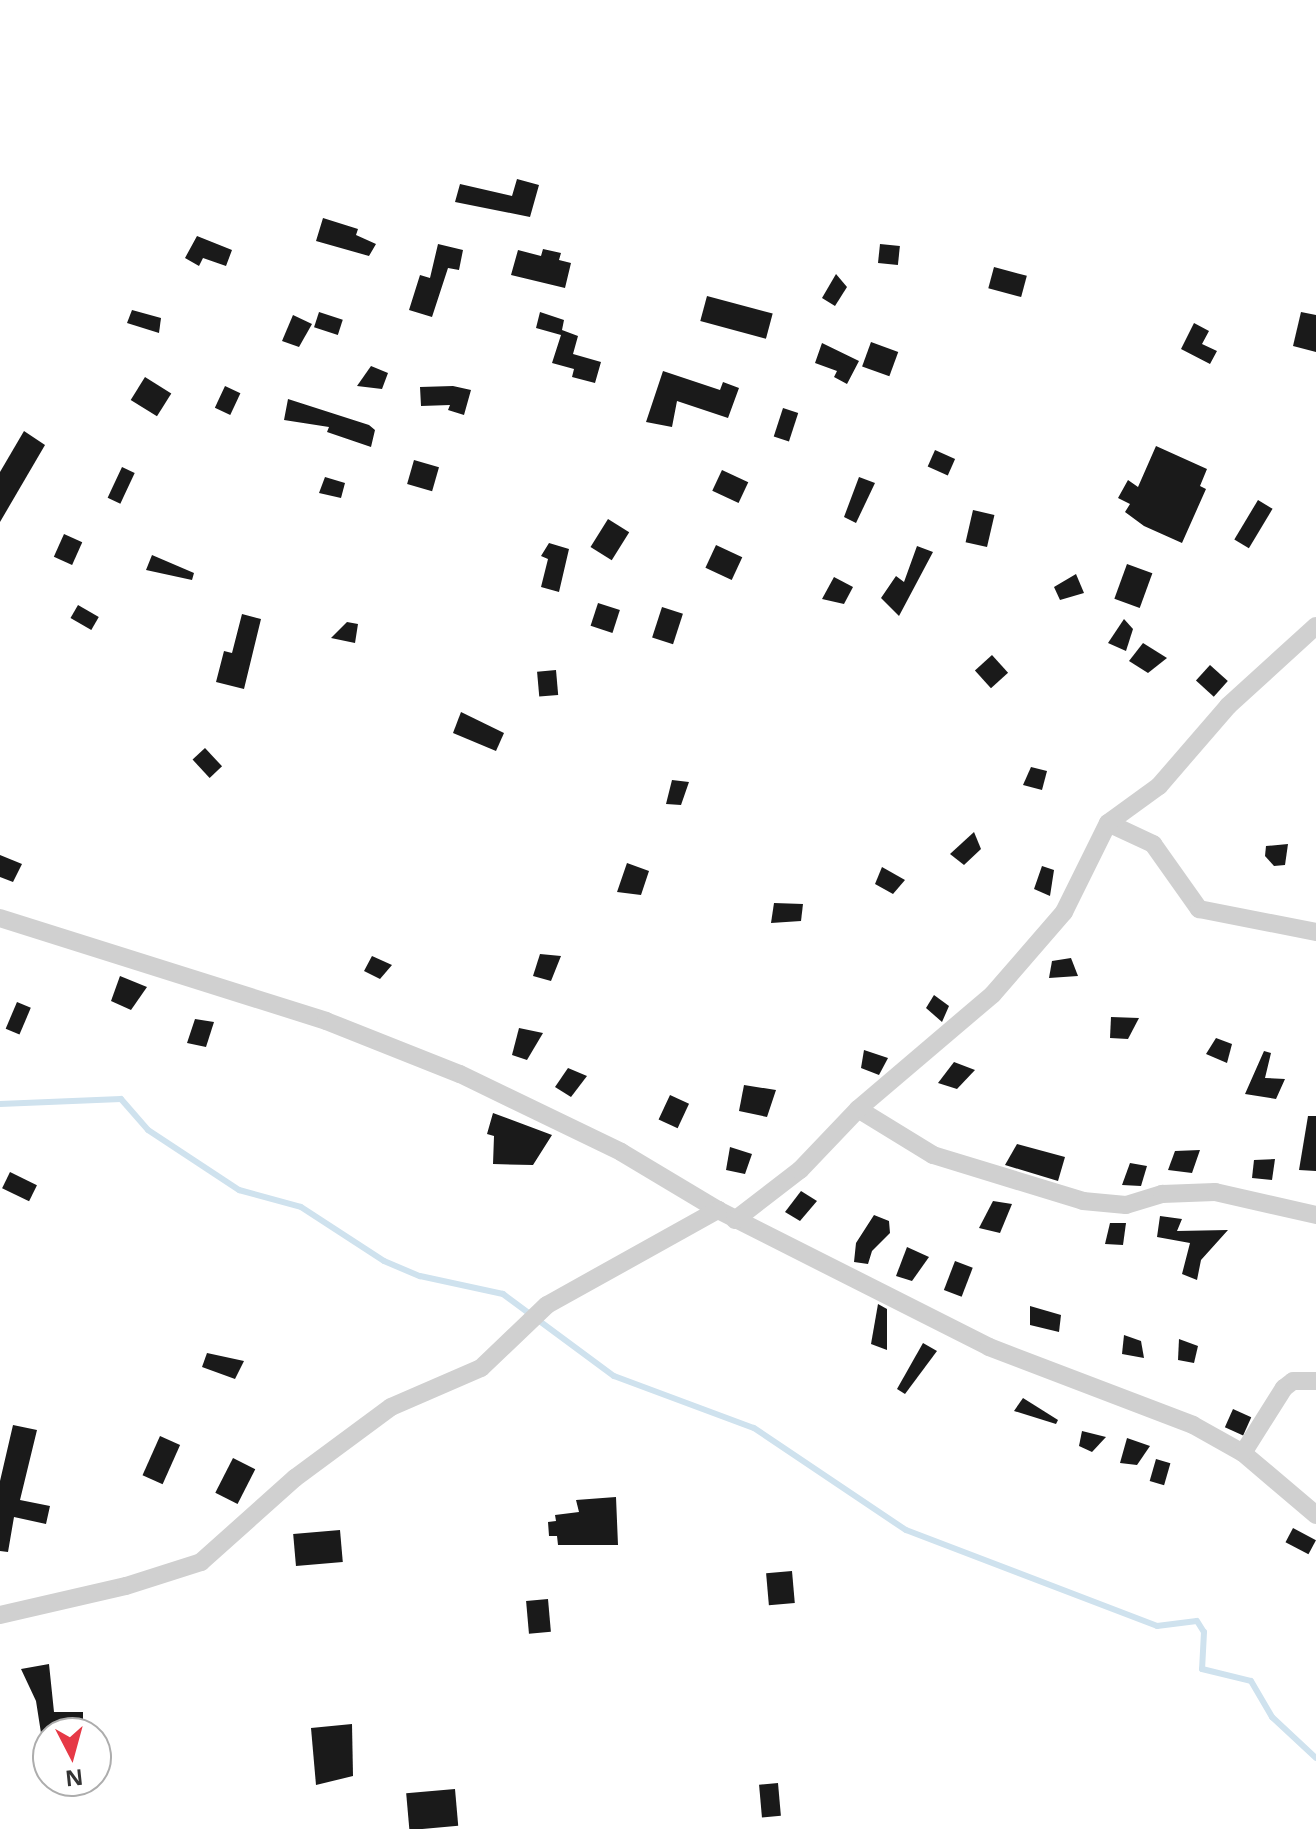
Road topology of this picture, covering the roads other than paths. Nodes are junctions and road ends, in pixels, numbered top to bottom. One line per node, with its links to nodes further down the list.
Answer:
1 (1316, 626): 2 (street)
2 (1108, 823): 4 (street); 5 (street)
3 (0, 918): 6 (street)
4 (1316, 932)
5 (858, 1109): 7 (street); 8 (street)
6 (718, 1210): 8 (street); 12 (street)
7 (1316, 1215)
8 (735, 1220): 10 (street)
9 (1316, 1381): 10 (street)
10 (1243, 1453): 11 (street)
11 (1316, 1515)
12 (0, 1615)

